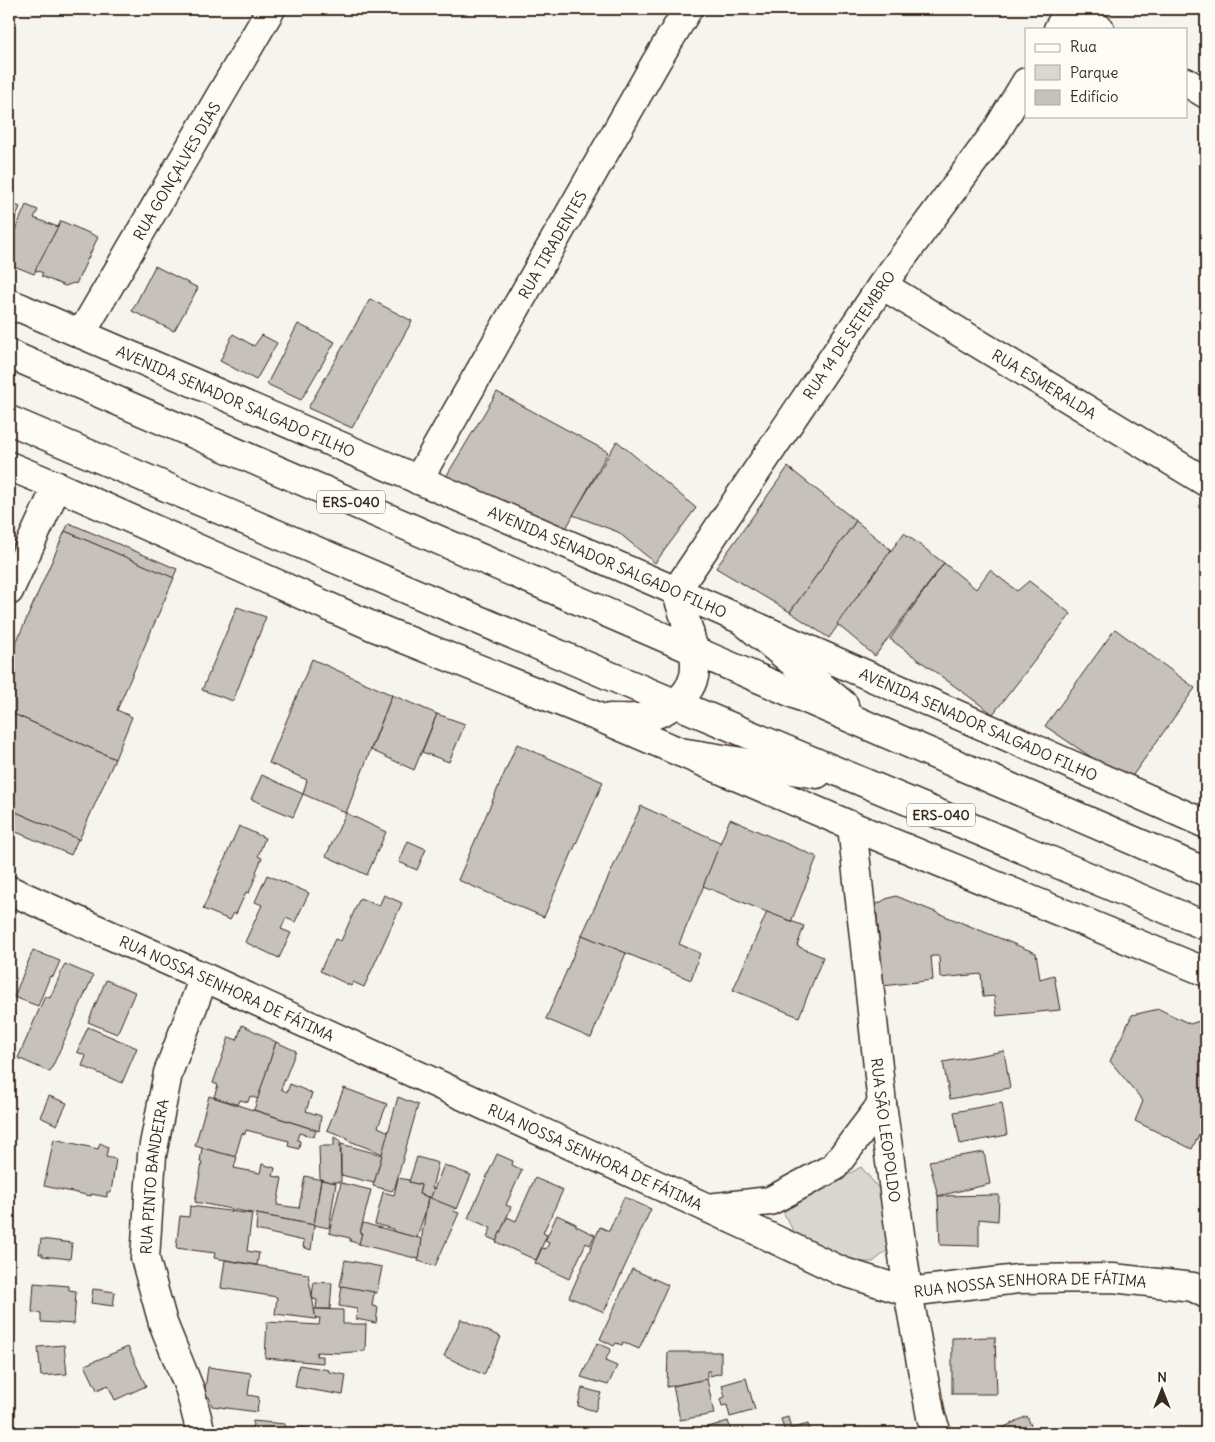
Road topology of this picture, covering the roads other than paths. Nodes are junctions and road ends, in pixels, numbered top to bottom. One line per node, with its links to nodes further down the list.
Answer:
1 (271, 9): 10 (street, RUA GONÇALVES DIAS)
2 (688, 9): 14 (street, RUA TIRADENTES)
3 (1066, 16): 4 (street)
4 (1097, 28)
5 (1188, 83): 7 (street)
6 (1025, 84): 8 (street, RUA 14 DE SETEMBRO)
7 (1206, 94)
8 (882, 285): 15 (street, RUA ESMERALDA); 18 (street, RUA 14 DE SETEMBRO)
9 (13, 306): 10 (street, AVENIDA SENADOR SALGADO FILHO)
10 (81, 334): 14 (street, AVENIDA SENADOR SALGADO FILHO)
11 (9, 354): 20 (street, ERS-040)
12 (9, 420): 21 (street, ERS-040)
13 (9, 466): 16 (street)
14 (418, 480): 18 (street, AVENIDA SENADOR SALGADO FILHO)
15 (1206, 482)
16 (57, 486): 17 (street); 22 (street)
17 (9, 591)
18 (676, 591): 19 (street, AVENIDA SENADOR SALGADO FILHO); 20 (street)
19 (743, 620): 23 (street); 26 (street, AVENIDA SENADOR SALGADO FILHO)
20 (693, 649): 21 (street); 23 (street, ERS-040)
21 (675, 703): 22 (street); 25 (street, ERS-040)
22 (596, 716): 24 (street)
23 (868, 725): 28 (street, ERS-040)
24 (680, 752): 25 (street); 27 (street)
25 (859, 780): 30 (street, ERS-040)
26 (1206, 824)
27 (852, 826): 31 (street); 33 (street, RUA SÃO LEOPOLDO)
28 (1206, 872)
29 (9, 890): 32 (street, RUA NOSSA SENHORA DE FÁTIMA)
30 (1206, 926)
31 (1206, 972)
32 (204, 977): 34 (street, RUA NOSSA SENHORA DE FÁTIMA); 37 (street, RUA PINTO BANDEIRA)
33 (882, 1104): 34 (street); 35 (street, RUA SÃO LEOPOLDO)
34 (708, 1208): 35 (street, RUA NOSSA SENHORA DE FÁTIMA)
35 (908, 1292): 36 (street, RUA NOSSA SENHORA DE FÁTIMA); 38 (street, RUA SÃO LEOPOLDO)
36 (1206, 1294)
37 (201, 1433)
38 (937, 1433)

